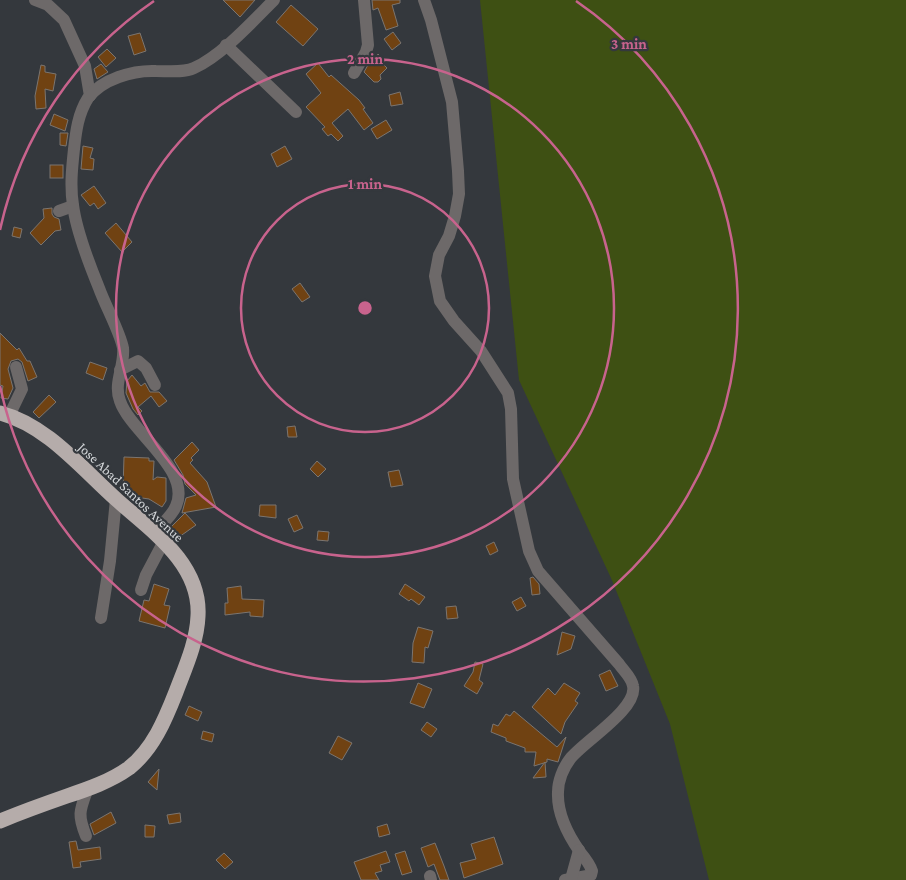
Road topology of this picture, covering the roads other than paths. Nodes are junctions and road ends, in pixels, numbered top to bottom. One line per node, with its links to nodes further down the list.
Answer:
1 (35, 0): 7 (street)
2 (274, 0): 5 (street)
3 (364, 0): 6 (street)
4 (424, 0): 22 (street)
5 (226, 45): 7 (street); 8 (street)
6 (354, 73)
7 (90, 96): 9 (street)
8 (296, 112)
9 (73, 206): 10 (street); 12 (street)
10 (59, 211)
11 (16, 367): 14 (street)
12 (120, 370): 13 (street); 16 (street)
13 (155, 385)
14 (5, 414): 15 (highway, Jose Abad Santos Avenue)
15 (116, 499): 16 (highway, Jose Abad Santos Avenue); 18 (street)
16 (159, 537): 17 (street); 19 (highway, Jose Abad Santos Avenue)
17 (141, 590)
18 (102, 618)
19 (88, 788): 20 (highway, Jose Abad Santos Avenue); 21 (street)
20 (0, 821)
21 (86, 836)
22 (579, 850): 23 (street); 23 (street)
23 (568, 880)

